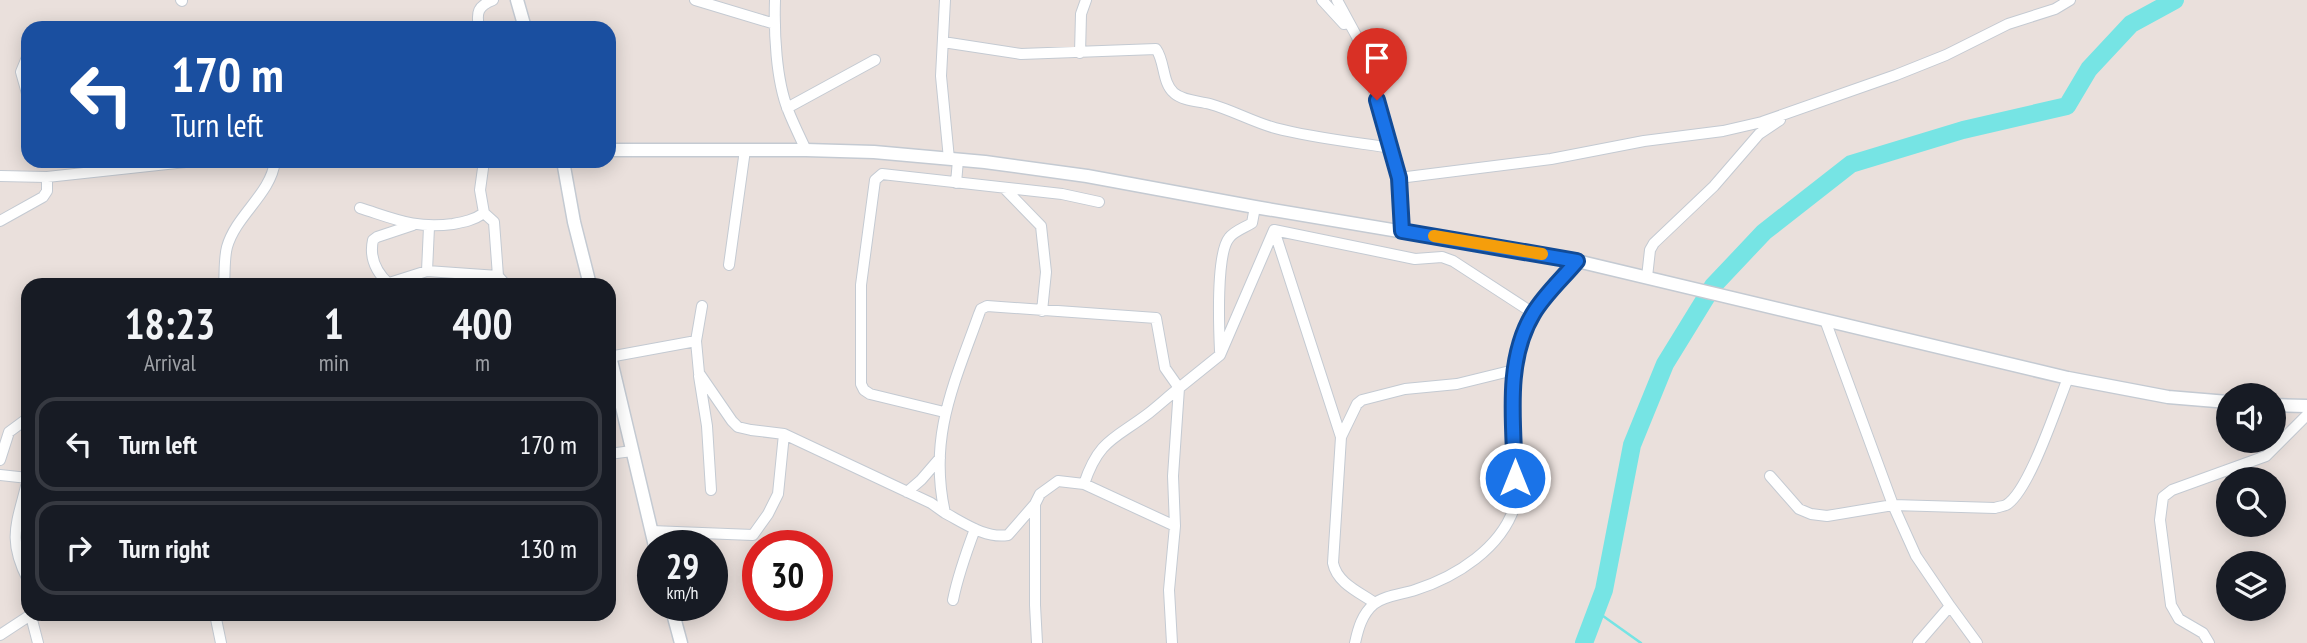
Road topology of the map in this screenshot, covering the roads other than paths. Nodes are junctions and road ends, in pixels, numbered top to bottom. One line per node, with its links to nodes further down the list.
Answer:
1 (493, 0): 10 (street)
2 (517, 0): 11 (street)
3 (695, 0): 12 (street)
4 (775, 0): 12 (street)
5 (945, 0): 14 (street)
6 (1086, 0): 15 (street)
7 (1322, 0): 13 (street)
8 (1337, 0): 13 (street)
9 (2070, 0): 17 (street)
10 (478, 21)
11 (523, 21)
12 (775, 23): 18 (street)
13 (1357, 37): 19 (street)
14 (943, 42): 15 (street); 23 (street)
15 (1080, 52): 19 (street)
16 (875, 60): 18 (street)
17 (1802, 107): 30 (street); 46 (street)
18 (787, 108): 22 (street)
19 (1392, 148): 30 (street)
20 (616, 150): 21 (street)
21 (745, 150): 22 (street); 43 (street)
22 (806, 150): 23 (street)
23 (954, 159): 31 (street); 34 (street)
24 (108, 168): 29 (street)
25 (274, 168): 47 (street)
26 (483, 168): 36 (street)
27 (564, 168): 51 (street)
28 (0, 176): 29 (street)
29 (47, 177): 37 (street)
30 (1399, 178): 41 (street)
31 (956, 183): 32 (street); 67 (street)
32 (1005, 189): 33 (street); 53 (street)
33 (1099, 202)
34 (1255, 207): 41 (street); 58 (street)
35 (360, 208): 38 (street)
36 (484, 213): 39 (street); 45 (street)
37 (0, 221)
38 (413, 225): 39 (street); 48 (street)
39 (429, 227): 44 (street)
40 (1274, 230): 54 (street); 58 (street); 71 (street)
41 (1402, 231): 42 (street)
42 (1577, 261): 46 (street); 54 (street)
43 (729, 265)
44 (427, 271): 45 (street); 49 (street)
45 (498, 275): 50 (street)
46 (1647, 277): 55 (street)
47 (224, 278)
48 (381, 278)
49 (406, 278)
50 (501, 278)
51 (585, 278)
52 (702, 306): 56 (street)
53 (1042, 312): 63 (street); 67 (street)
54 (1533, 313): 59 (street)
55 (1825, 320): 61 (street); 83 (street)
56 (696, 341): 57 (street); 60 (street)
57 (616, 354)
58 (1220, 355): 63 (street)
59 (1514, 370): 71 (street); 92 (street)
60 (699, 373): 70 (street); 80 (street)
61 (2068, 378): 64 (street); 83 (street)
62 (616, 384): 72 (street)
63 (1179, 388): 79 (street); 86 (street)
64 (2216, 401)
65 (2286, 405): 66 (street)
66 (2307, 406)
67 (944, 412): 74 (street)
68 (2307, 415): 107 (street)
69 (21, 423): 75 (street)
70 (784, 433): 81 (street); 89 (street)
71 (1341, 437): 92 (street)
72 (632, 451): 73 (street); 88 (street)
73 (616, 453)
74 (940, 458): 81 (street); 85 (street)
75 (0, 460)
76 (0, 475): 78 (street)
77 (1770, 476): 83 (street)
78 (21, 477)
79 (1084, 484): 82 (street); 86 (street)
80 (711, 490)
81 (906, 492): 85 (street)
82 (1035, 504): 87 (street); 102 (street)
83 (1893, 505): 93 (street)
84 (21, 508): 90 (street)
85 (945, 513): 87 (street)
86 (1175, 526): 103 (street)
87 (975, 529): 91 (street)
88 (651, 530)
89 (728, 534)
90 (21, 565)
91 (953, 600)
92 (1375, 603): 104 (street)
93 (1950, 606): 105 (street); 106 (street)
94 (22, 621): 98 (street)
95 (33, 621): 99 (street)
96 (216, 621): 100 (street)
97 (674, 621): 101 (street)
98 (0, 635)
99 (38, 643)
100 (221, 643)
101 (681, 643)
102 (1037, 643)
103 (1172, 643)
104 (1356, 643)
105 (1918, 643)
106 (1977, 643)
107 (2208, 643)

